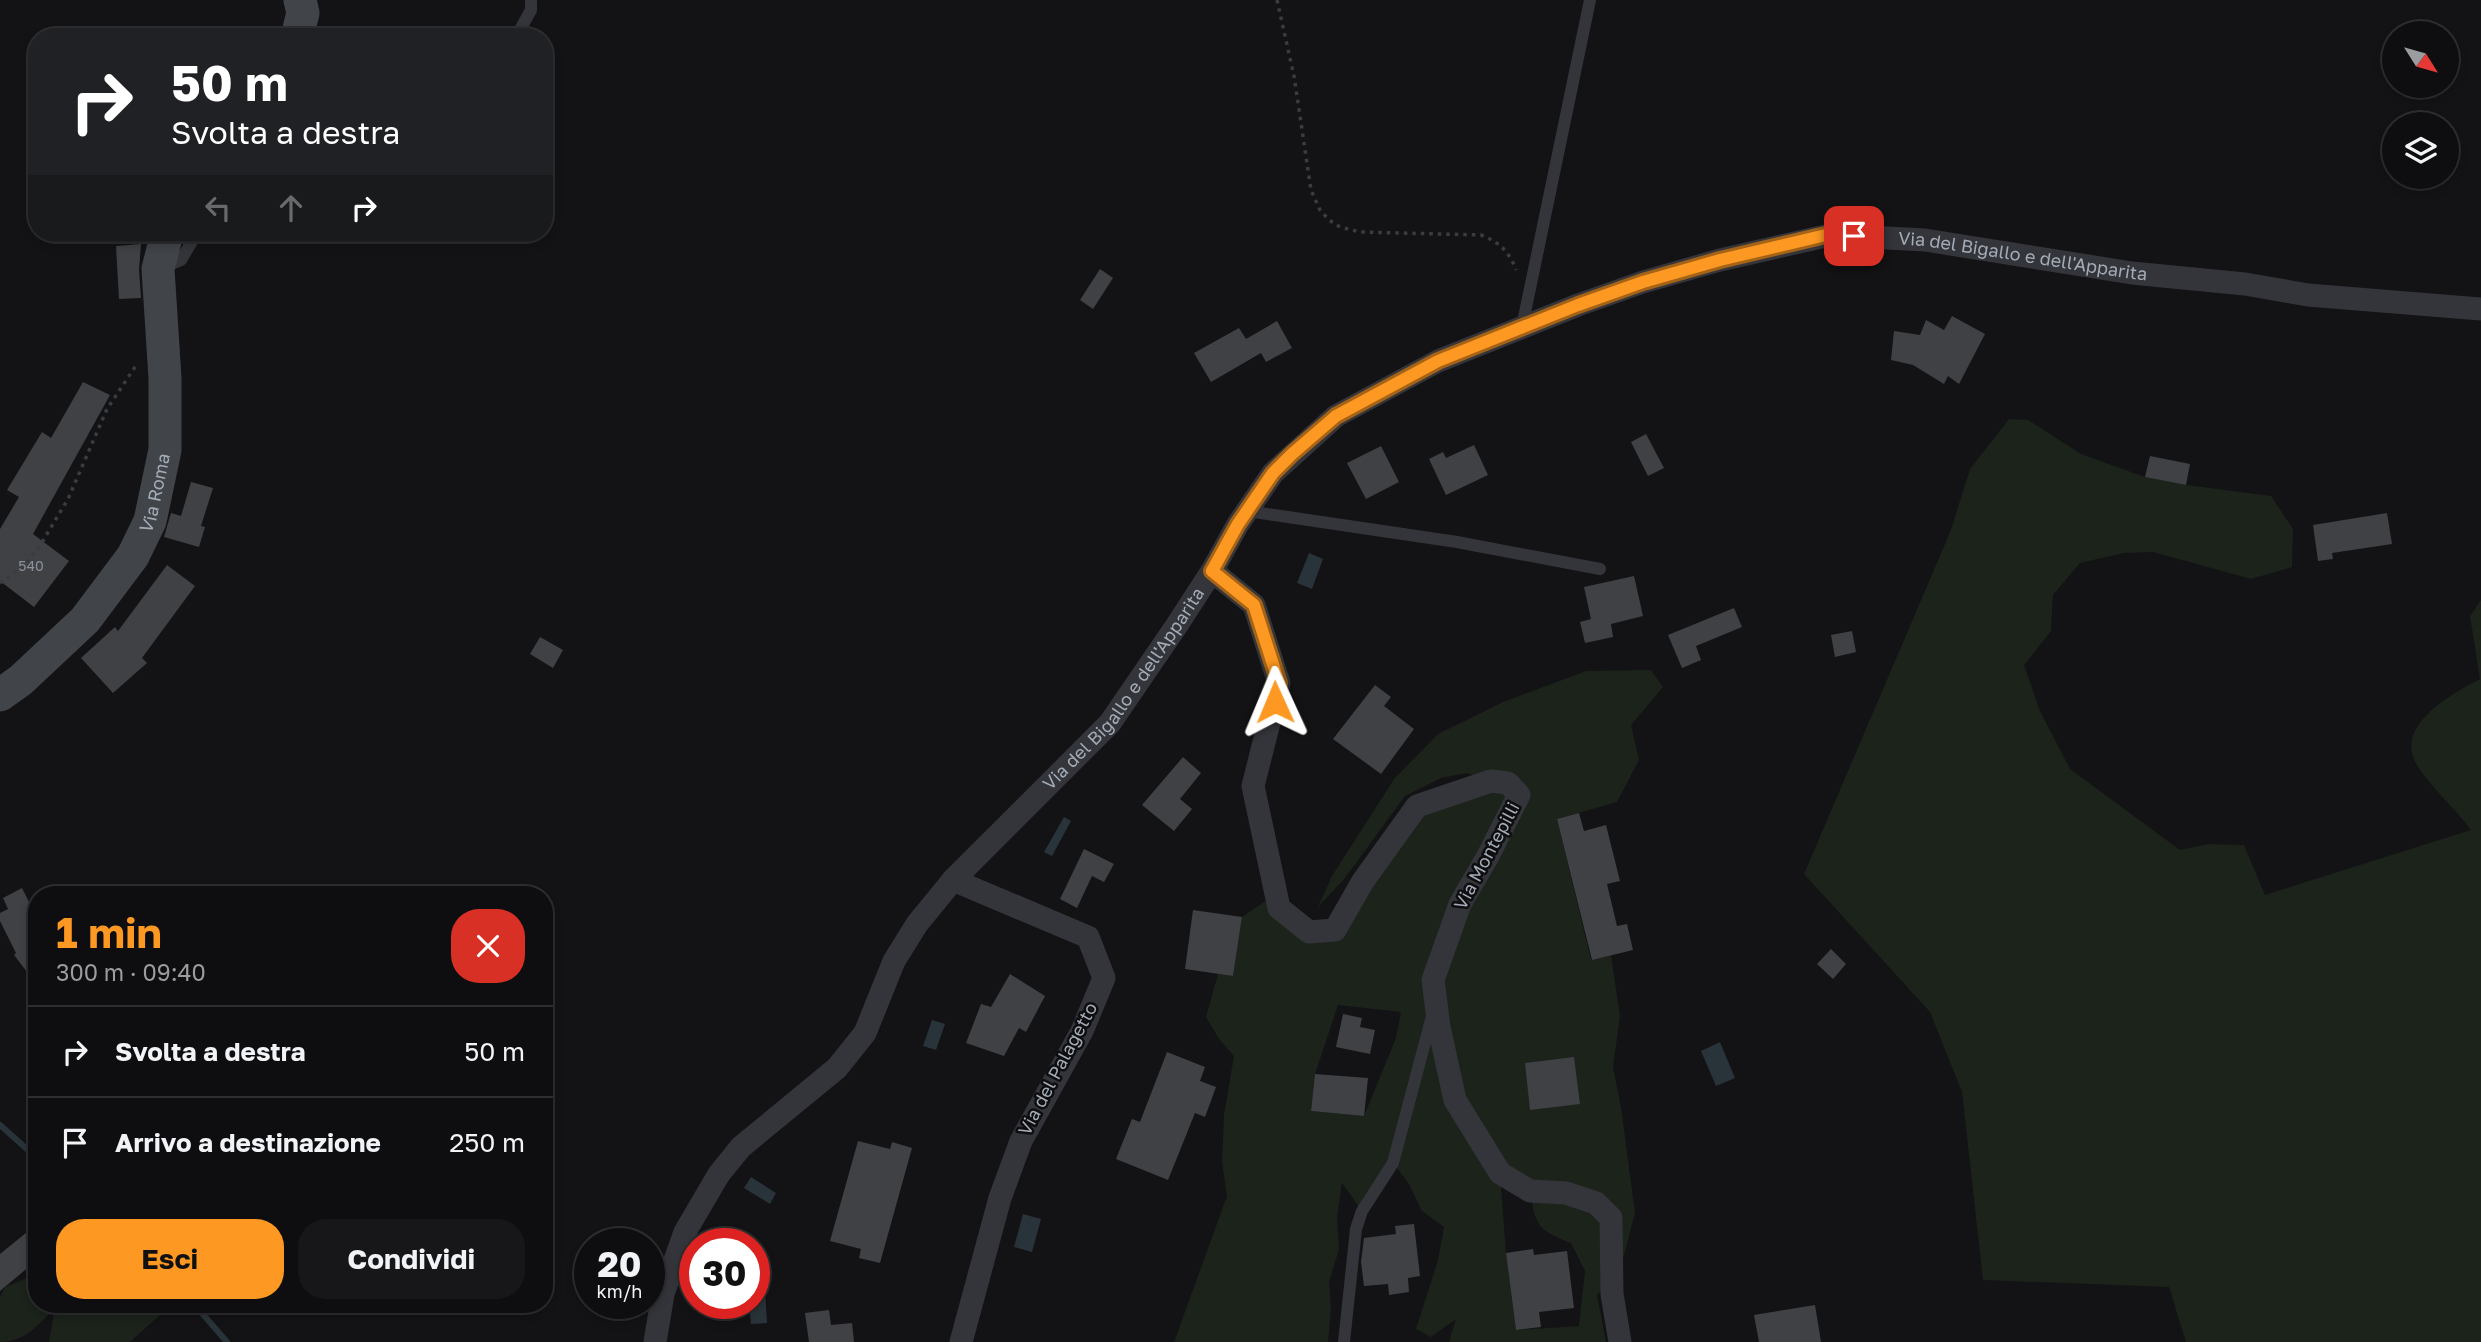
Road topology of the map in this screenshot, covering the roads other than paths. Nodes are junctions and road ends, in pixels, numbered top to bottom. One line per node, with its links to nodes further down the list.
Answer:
1 (300, 0): 4 (main road)
2 (531, 0): 5 (lane)
3 (1590, 0): 10 (lane)
4 (299, 28)
5 (521, 28)
6 (165, 242): 8 (main road, Via Roma)
7 (192, 242): 8 (lane)
8 (158, 269): 14 (main road, Via Roma)
9 (2481, 309): 10 (street, Via del Bigallo e dell'Apparita)
10 (1522, 327): 11 (street, Via del Bigallo e dell'Apparita)
11 (1247, 511): 12 (lane); 13 (street, Via del Bigallo e dell'Apparita)
12 (1600, 569)
13 (1212, 571): 15 (street, Via del Bigallo e dell'Apparita); 16 (street, Via Montepilli)
14 (0, 695)
15 (953, 880): 17 (street, Via del Bigallo e dell'Apparita); 18 (street, Via del Palagetto)
16 (1436, 1002): 19 (lane); 20 (street, Via Montepilli)
17 (655, 1342)
18 (961, 1342)
19 (1345, 1342)
20 (1620, 1342)

